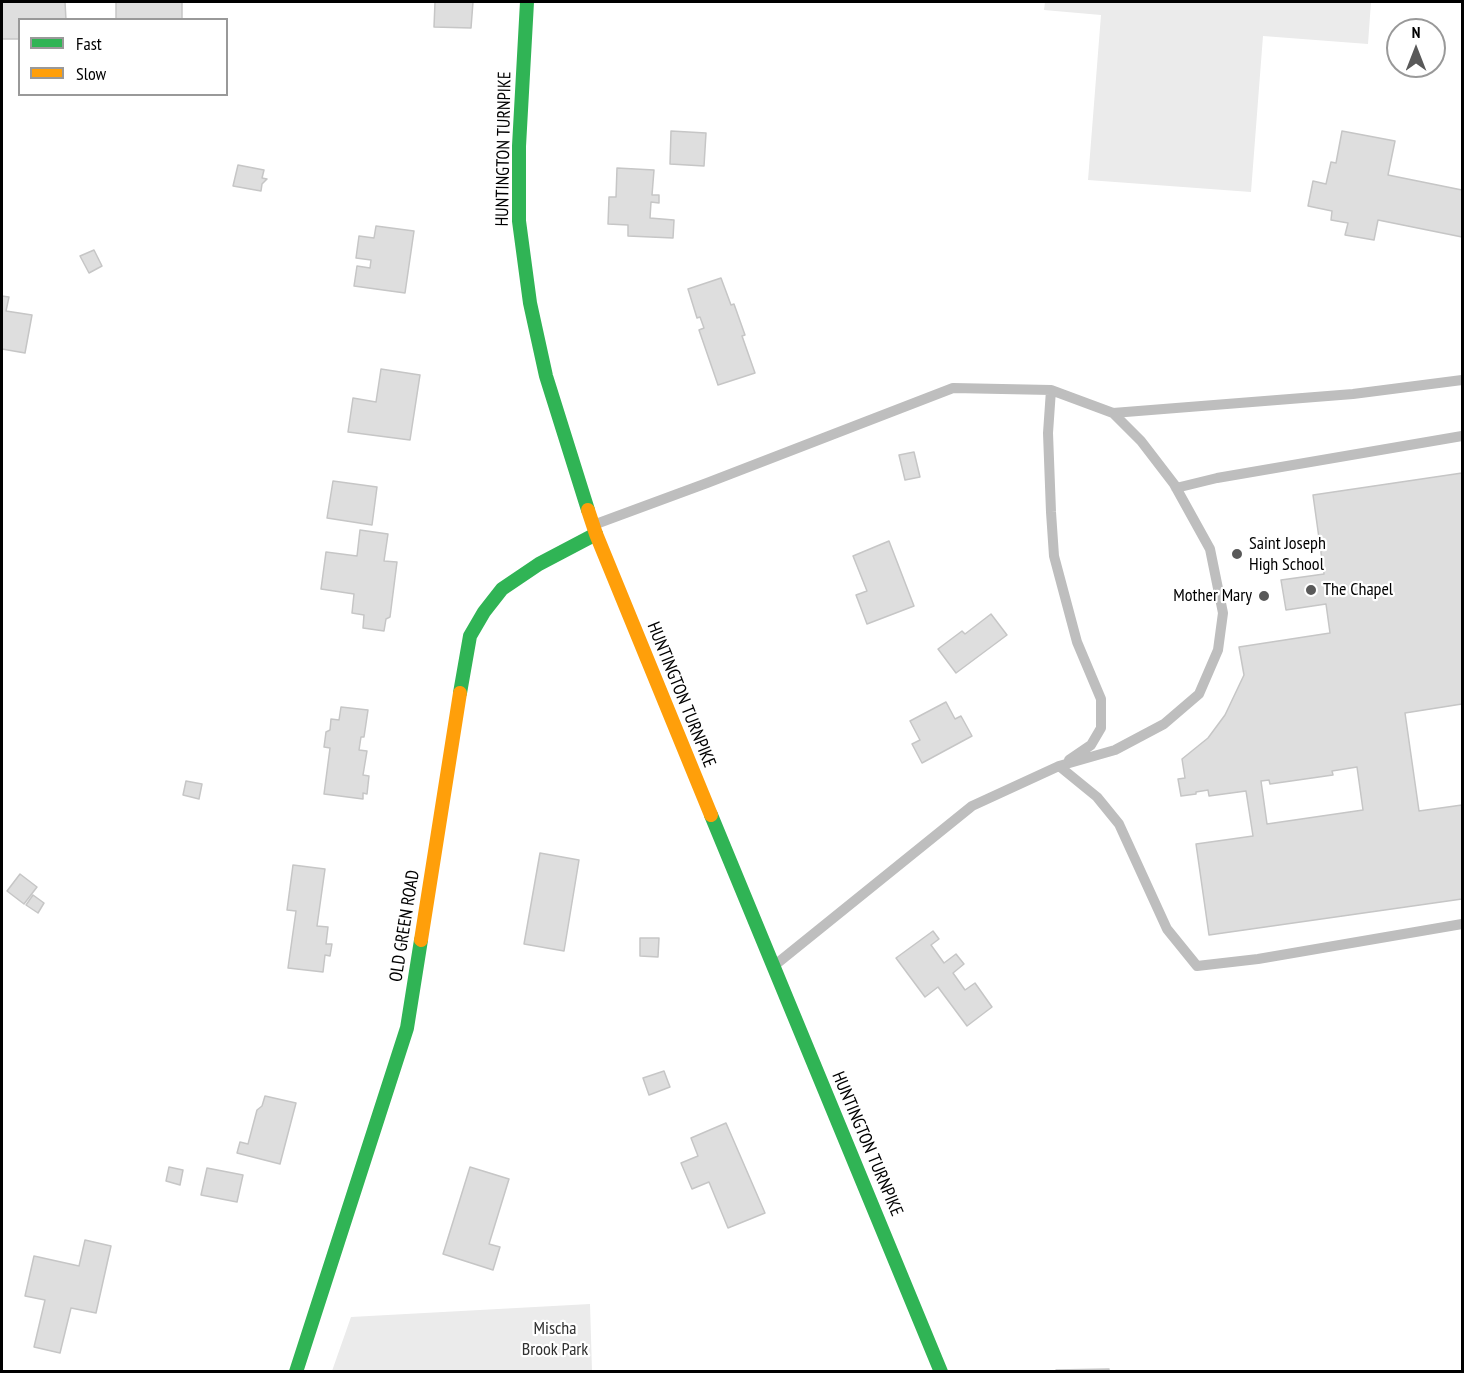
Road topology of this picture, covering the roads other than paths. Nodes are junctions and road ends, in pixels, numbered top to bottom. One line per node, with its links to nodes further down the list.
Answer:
1 (527, 2): 7 (main road, HUNTINGTON TURNPIKE)
2 (1462, 380): 4 (lane)
3 (1051, 390): 4 (lane); 7 (lane); 8 (lane)
4 (1113, 413): 6 (lane)
5 (1462, 436): 6 (lane)
6 (1176, 488): 8 (lane)
7 (595, 530): 10 (main road, HUNTINGTON TURNPIKE); 11 (main road, OLD GREEN ROAD)
8 (1059, 766): 9 (lane); 10 (lane)
9 (1462, 924)
10 (773, 967): 12 (main road, HUNTINGTON TURNPIKE)
11 (296, 1371)
12 (942, 1371)

